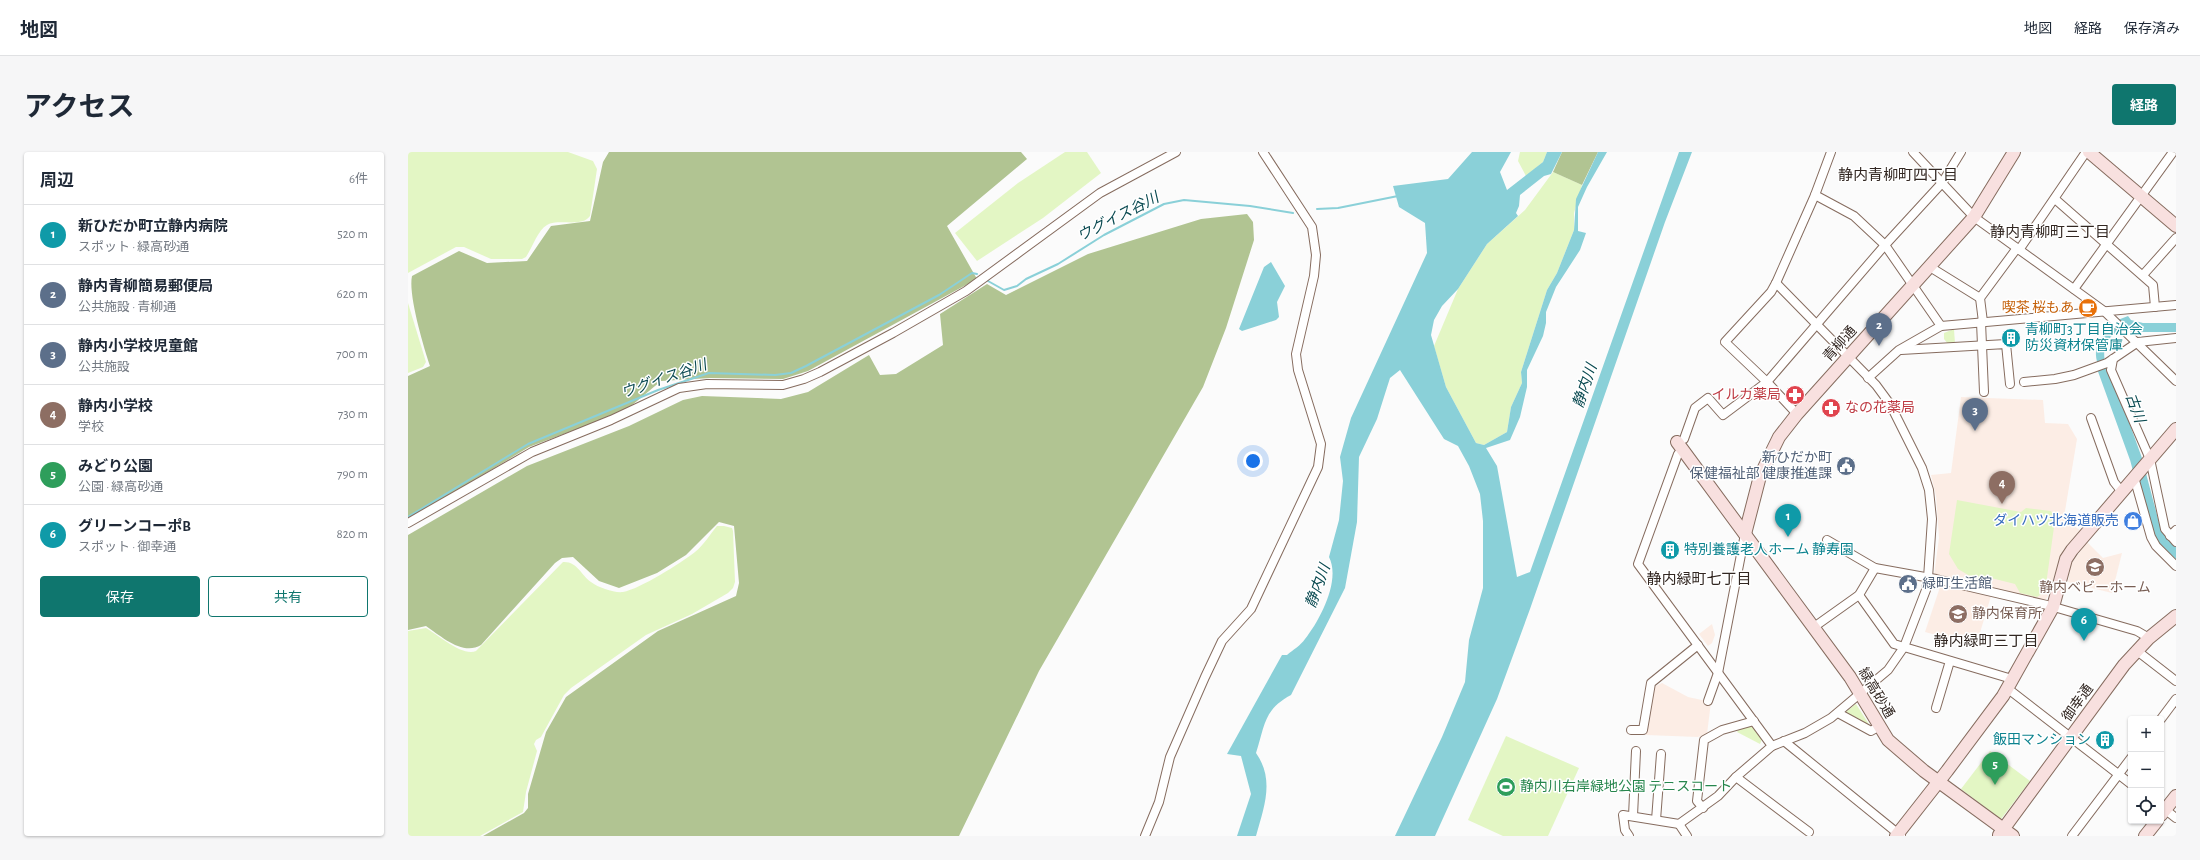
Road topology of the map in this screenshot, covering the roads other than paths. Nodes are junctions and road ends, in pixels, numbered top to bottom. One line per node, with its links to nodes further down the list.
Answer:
1 (1176, 152): 50 (street)
2 (1263, 152): 100 (street)
3 (1832, 152): 10 (street)
4 (1913, 152): 9 (street)
5 (1961, 152): 9 (street)
6 (2014, 152): 13 (street, 青柳通)
7 (2088, 152): 11 (street); 12 (street)
8 (2173, 152): 11 (street)
9 (1942, 183): 13 (street); 17 (street)
10 (1815, 195): 17 (street); 21 (street)
11 (2141, 197): 14 (street); 16 (street)
12 (2055, 199): 16 (street); 18 (street)
13 (1974, 217): 18 (street); 19 (street, 青柳通)
14 (2176, 226)
15 (2176, 238): 20 (street)
16 (2107, 244): 20 (street); 23 (street)
17 (1885, 245): 22 (street); 29 (street)
18 (2018, 249): 23 (street); 24 (street)
19 (1930, 267): 22 (street, 青柳通); 24 (street)
20 (2143, 275): 26 (street)
21 (1776, 283): 29 (street); 39 (street)
22 (1913, 286): 30 (street); 35 (street, 青柳通)
23 (2074, 289): 27 (street)
24 (1980, 298): 28 (street)
25 (2176, 305): 26 (street)
26 (2155, 307): 27 (street)
27 (2104, 311): 28 (street); 32 (street)
28 (1982, 322): 30 (street); 33 (street)
29 (1817, 324): 35 (street); 39 (street)
30 (1941, 326): 34 (street)
31 (2176, 338): 32 (street)
32 (2135, 339): 36 (street); 38 (street)
33 (1982, 346): 34 (street); 41 (street); 42 (street)
34 (1899, 350): 37 (street)
35 (1848, 358): 37 (street); 43 (street, 青柳通)
36 (2110, 361): 40 (street); 47 (street)
37 (1868, 378): 56 (street)
38 (2176, 381)
39 (1767, 382): 43 (street); 46 (street)
40 (2024, 382)
41 (2010, 384)
42 (1984, 392)
43 (1797, 414): 51 (street, 青柳通)
44 (2091, 418): 49 (street)
45 (2176, 429): 47 (street)
46 (1680, 445): 51 (street, 緑高砂通); 62 (street)
47 (2148, 461): 48 (street); 52 (street)
48 (2135, 475): 49 (street); 54 (street)
49 (2122, 492): 58 (street)
50 (408, 523)
51 (1745, 534): 60 (street, 緑高砂通); 66 (street)
52 (2174, 536)
53 (1827, 540): 55 (street)
54 (2176, 566)
55 (1875, 568): 56 (street); 57 (street)
56 (1928, 578): 58 (street); 63 (street)
57 (1859, 596): 60 (street); 63 (street)
58 (2053, 607): 61 (street); 68 (street)
59 (2176, 616): 61 (street, 御幸通)
60 (1814, 627): 69 (street, 緑高砂通)
61 (2149, 638): 64 (street, 御幸通)
62 (1698, 645): 66 (street); 77 (street)
63 (1904, 647): 65 (street); 69 (street)
64 (2136, 650): 67 (street); 78 (street, 御幸通)
65 (1950, 660): 68 (street); 72 (street)
66 (1718, 673): 71 (street); 75 (street)
67 (2176, 681)
68 (2009, 684): 78 (street); 86 (street)
69 (1860, 695): 73 (street); 76 (street, 緑高砂通)
70 (2176, 699): 74 (street)
71 (1708, 701)
72 (1936, 708)
73 (1838, 713): 76 (street); 79 (street)
74 (2163, 716)
75 (1754, 721): 80 (street); 89 (street)
76 (1878, 727): 86 (street, 緑高砂通)
77 (1631, 730)
78 (2071, 738): 84 (street); 98 (street, 御幸通)
79 (1784, 742): 80 (street); 99 (street)
80 (1772, 746): 85 (street)
81 (1636, 751): 92 (street)
82 (1661, 754): 94 (street)
83 (2128, 762): 84 (street)
84 (2118, 774): 87 (street); 103 (street)
85 (1736, 777): 89 (street); 97 (street)
86 (1939, 782): 98 (street, 緑高砂通); 99 (street)
87 (2128, 782)
88 (2176, 796): 90 (street)
89 (1703, 808): 95 (street)
90 (2164, 808)
91 (2164, 811): 93 (street)
92 (1633, 816): 94 (street); 101 (street)
93 (2176, 818)
94 (1656, 820): 95 (street)
95 (1679, 824): 102 (street)
96 (2154, 824): 104 (street)
97 (1809, 832)
98 (2005, 834)
99 (1898, 835)
100 (1146, 836)
101 (1629, 836)
102 (1687, 836)
103 (2072, 836)
104 (2145, 836)

